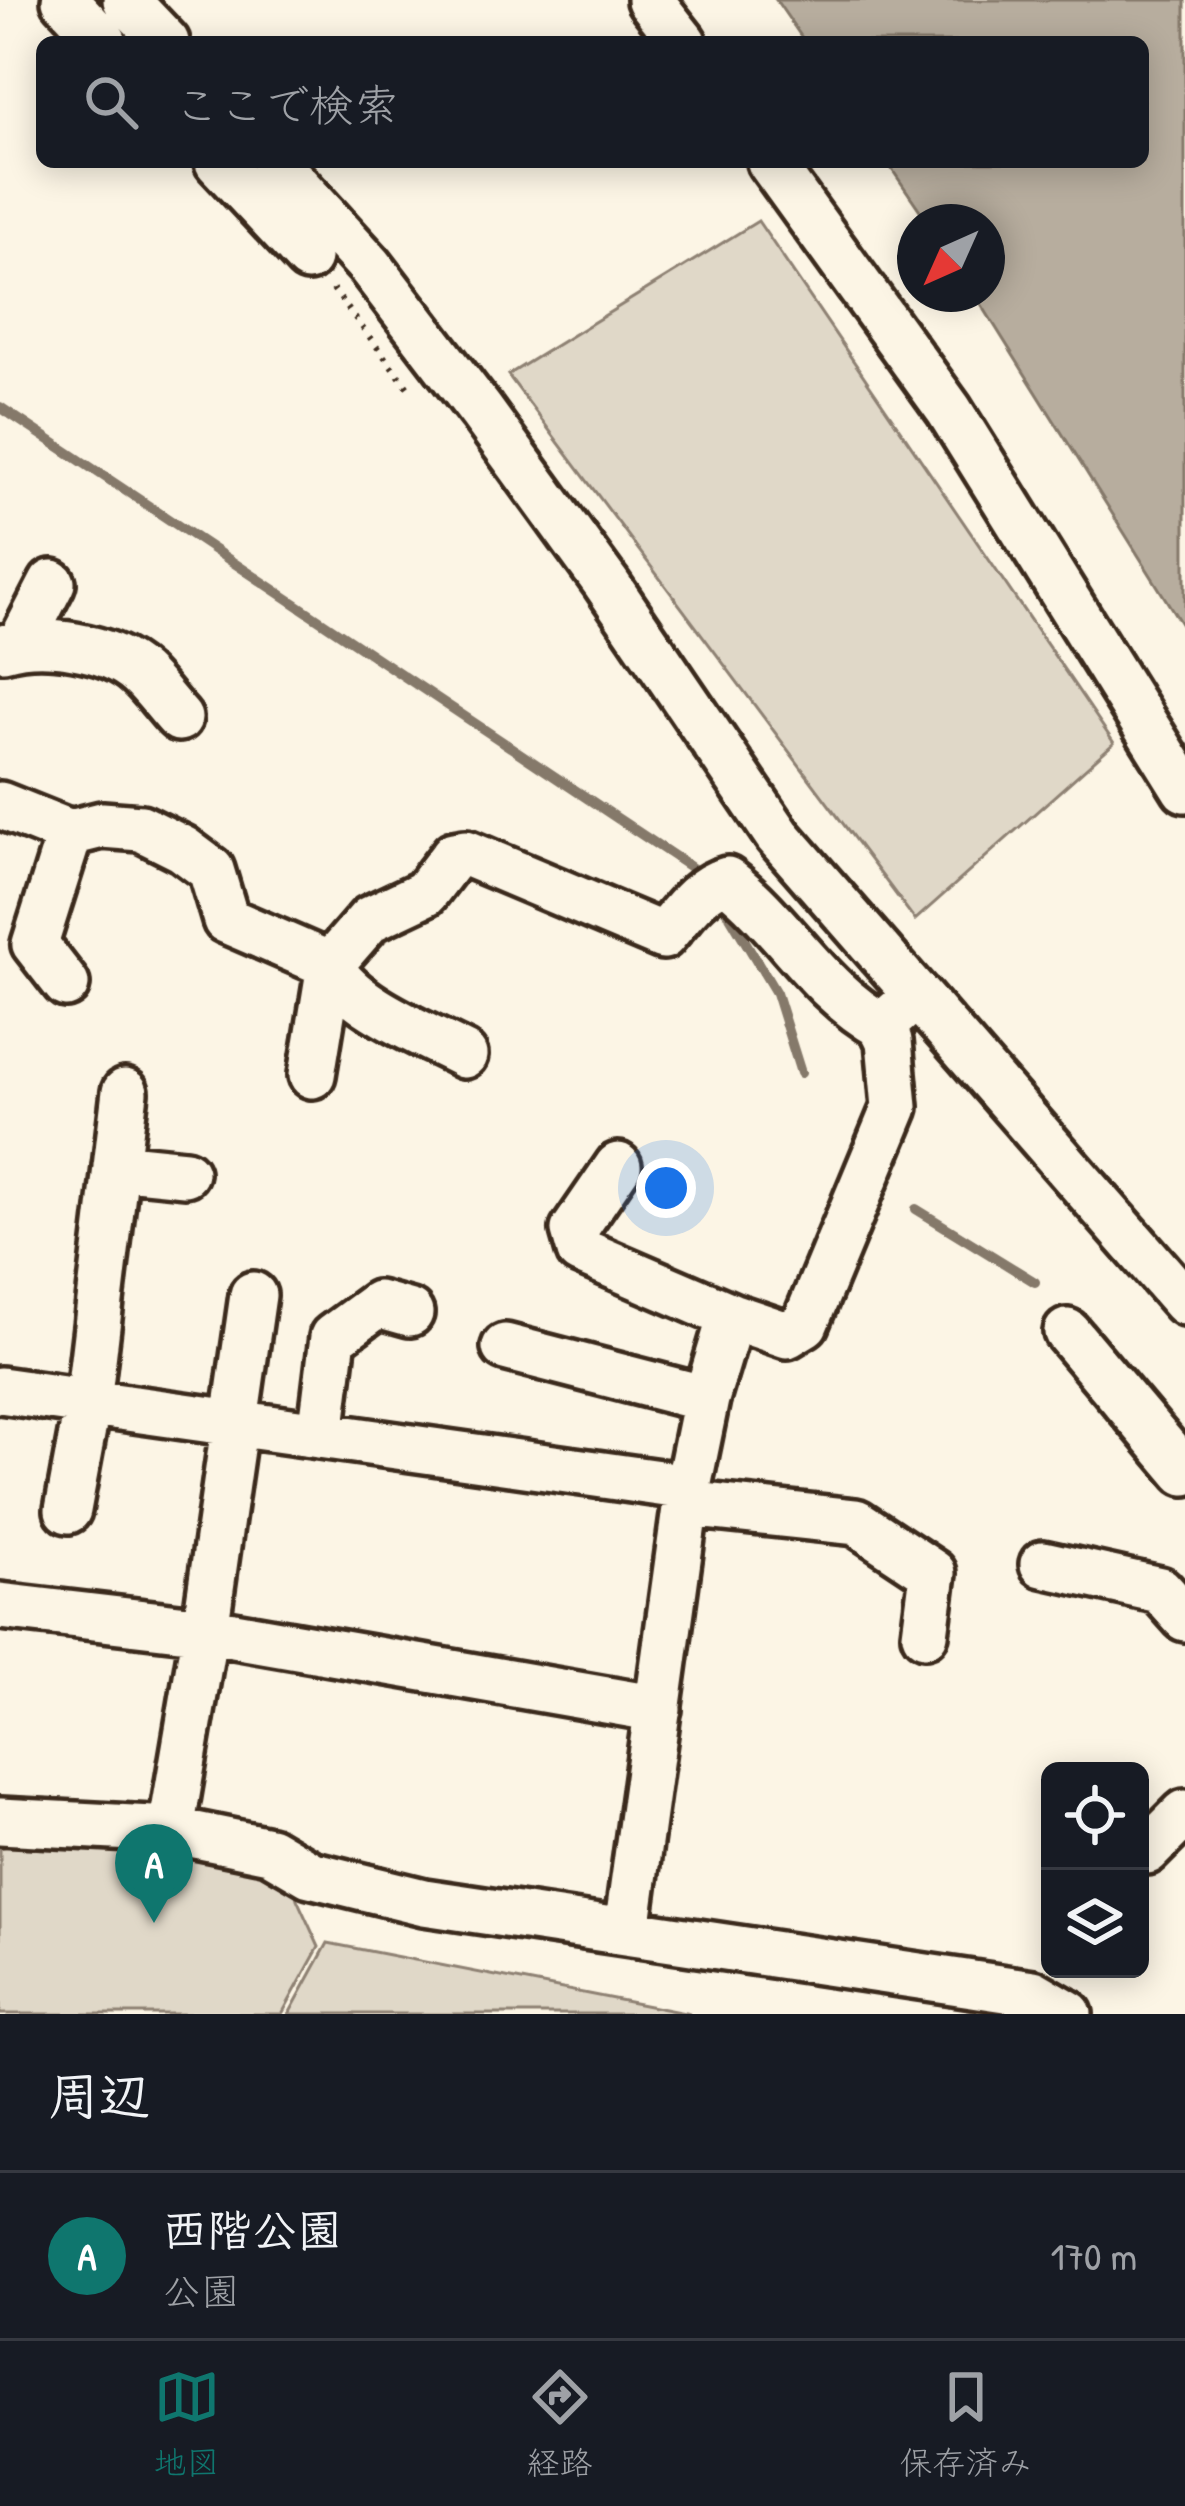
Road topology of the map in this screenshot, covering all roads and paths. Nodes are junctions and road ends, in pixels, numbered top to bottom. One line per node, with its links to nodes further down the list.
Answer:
1 (65, 0): 4 (street)
2 (126, 0): 5 (street)
3 (650, 0): 6 (street)
4 (98, 36)
5 (160, 36)
6 (678, 36)
7 (224, 168): 10 (street)
8 (280, 168): 19 (street)
9 (774, 168): 14 (street)
10 (308, 258)
11 (52, 583): 12 (street)
12 (6, 647): 13 (street)
13 (179, 718)
14 (1185, 789)
15 (0, 806): 16 (street)
16 (70, 833): 17 (street); 18 (street)
17 (330, 965): 20 (street); 21 (street); 22 (street)
18 (66, 985)
19 (917, 995): 20 (street); 28 (street)
20 (882, 1025): 30 (street)
21 (464, 1055)
22 (312, 1076)
23 (125, 1092): 24 (street)
24 (116, 1166): 26 (street); 35 (street)
25 (618, 1166): 30 (street)
26 (185, 1173)
27 (253, 1295): 36 (street)
28 (1185, 1302)
29 (410, 1312): 37 (street)
30 (731, 1316): 34 (street)
31 (1067, 1333): 38 (street)
32 (505, 1346): 34 (street)
33 (0, 1390): 35 (street)
34 (706, 1400): 39 (street)
35 (88, 1402): 36 (street); 40 (street)
36 (235, 1423): 37 (street); 44 (street)
37 (321, 1435): 39 (street)
38 (1185, 1472)
39 (687, 1496): 45 (street); 46 (street)
40 (68, 1510)
41 (1043, 1564): 43 (street)
42 (0, 1606): 44 (street)
43 (1185, 1618)
44 (206, 1630): 46 (street); 49 (street)
45 (925, 1634)
46 (658, 1709): 51 (street)
47 (1185, 1813): 50 (street)
48 (0, 1821): 49 (street)
49 (171, 1830): 51 (street)
50 (1149, 1850)
51 (627, 1930): 52 (street)
52 (1069, 2014)

